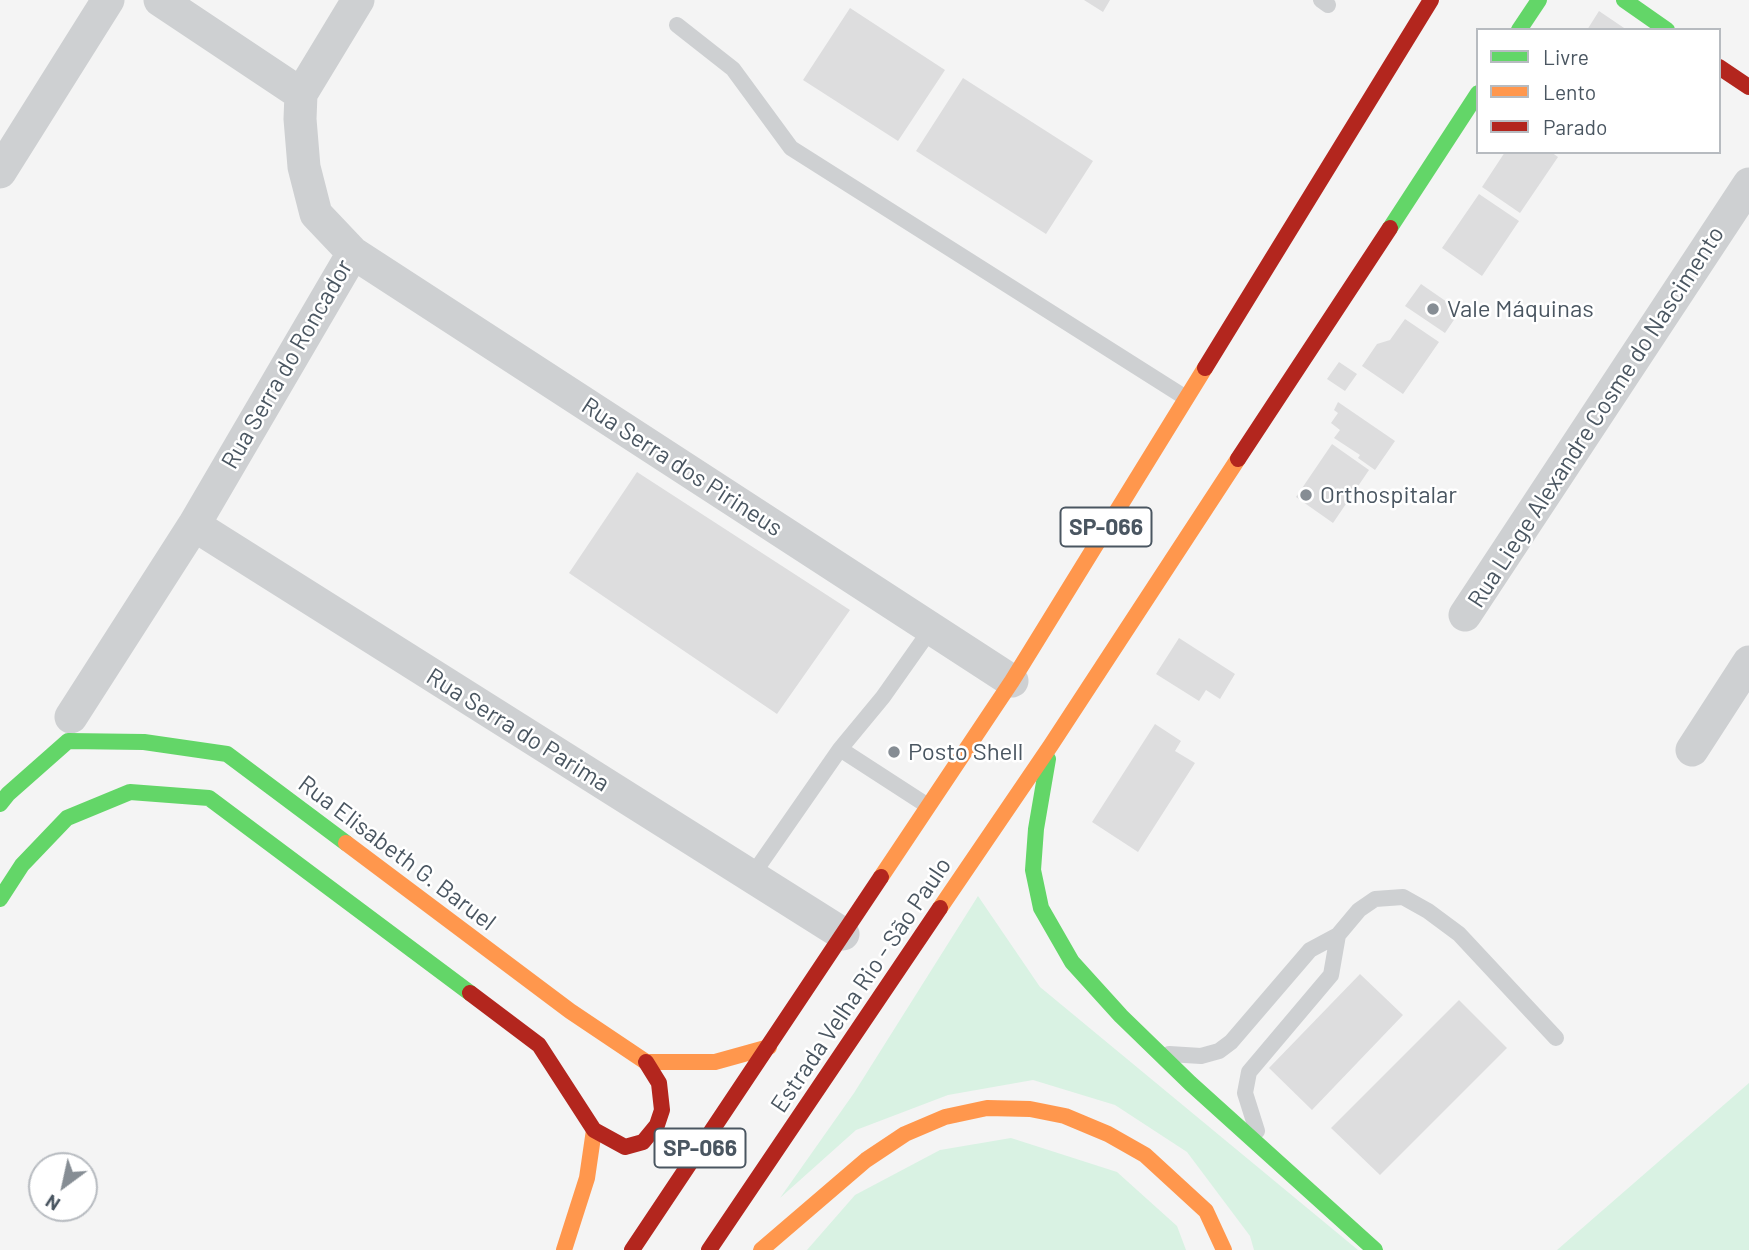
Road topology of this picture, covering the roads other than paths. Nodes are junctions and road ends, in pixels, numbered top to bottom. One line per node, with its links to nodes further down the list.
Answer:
1 (108, 0): 14 (street)
2 (160, 0): 12 (street)
3 (358, 0): 12 (street, Rua Serra do Roncador)
4 (1432, 0): 17 (main road, SP-066)
5 (1539, 0): 8 (main road)
6 (1624, 0): 9 (main road)
7 (677, 25): 17 (lane)
8 (1520, 28)
9 (1664, 28)
10 (1721, 68): 11 (main road)
11 (1749, 88)
12 (302, 94): 16 (street, Rua Serra do Roncador)
13 (1476, 96): 24 (main road, SP-066)
14 (0, 172)
15 (1749, 184): 19 (street, Rua Liege Alexandre Cosme do Nascimento)
16 (353, 253): 18 (street, Rua Serra do Roncador); 20 (street, Rua Serra dos Pirineus)
17 (1186, 398): 22 (main road, SP-066)
18 (194, 525): 23 (street, Rua Serra do Roncador); 29 (street, Rua Serra do Parima)
19 (1465, 615)
20 (931, 629): 22 (street, Rua Serra dos Pirineus); 25 (lane)
21 (1749, 662): 26 (street)
22 (1012, 681): 28 (main road, SP-066)
23 (71, 717)
24 (1051, 745): 35 (main road); 41 (main road, Estrada Velha Rio - São Paulo / SP-066)
25 (840, 749): 28 (lane); 29 (lane)
26 (1692, 750)
27 (0, 804): 36 (main road, Rua Elisabeth G. Baruel)
28 (928, 806): 31 (main road, SP-066)
29 (751, 877): 31 (street, Rua Serra do Parima)
30 (0, 899): 37 (main road)
31 (842, 934): 34 (main road, SP-066)
32 (1338, 935): 33 (lane); 35 (lane); 38 (lane)
33 (1556, 1038)
34 (769, 1047): 36 (main road); 40 (main road, Estrada Velha Rio - São Paulo / SP-066)
35 (1160, 1054): 38 (main road)
36 (646, 1062): 37 (main road)
37 (594, 1130): 39 (main road)
38 (1262, 1148): 44 (main road)
39 (564, 1250)
40 (632, 1250)
41 (709, 1250)
42 (761, 1250): 43 (main road)
43 (1224, 1250)
44 (1375, 1250)

